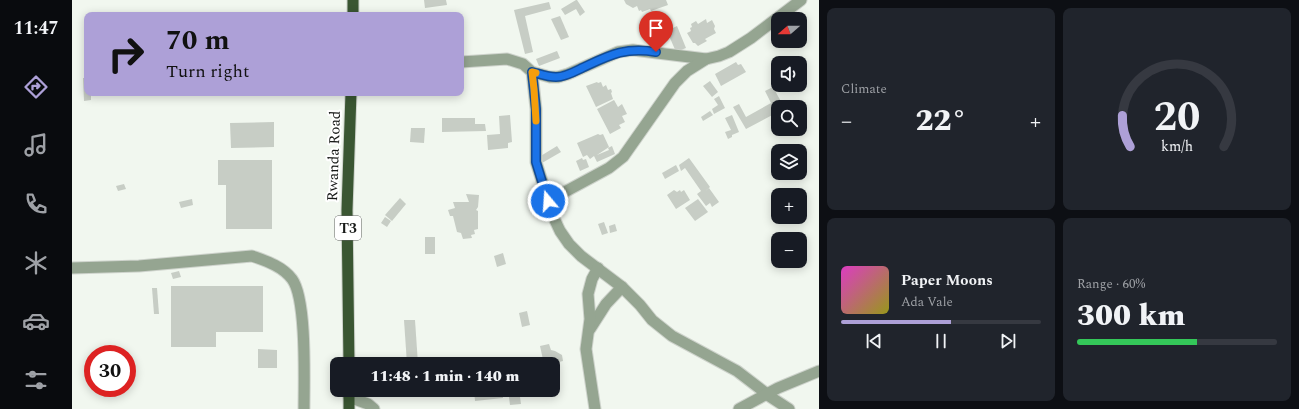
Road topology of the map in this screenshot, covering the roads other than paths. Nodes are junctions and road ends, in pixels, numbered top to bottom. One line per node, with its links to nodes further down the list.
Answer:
1 (353, 0): 3 (highway)
2 (801, 0): 4 (street)
3 (353, 12)
4 (706, 59): 6 (street); 8 (street)
5 (464, 62): 6 (street)
6 (532, 72): 8 (street)
7 (352, 96): 13 (highway, Rwanda Road / T3)
8 (548, 201): 10 (street)
9 (72, 268): 18 (street)
10 (598, 268): 11 (street); 12 (street)
11 (622, 287): 12 (street); 15 (street)
12 (588, 331): 21 (street)
13 (349, 357)
14 (819, 371): 15 (street)
15 (767, 394): 22 (street); 23 (street)
16 (349, 397): 19 (highway)
17 (355, 397): 20 (street)
18 (304, 409)
19 (349, 409)
20 (374, 409)
21 (595, 409)
22 (739, 409)
23 (789, 409)

